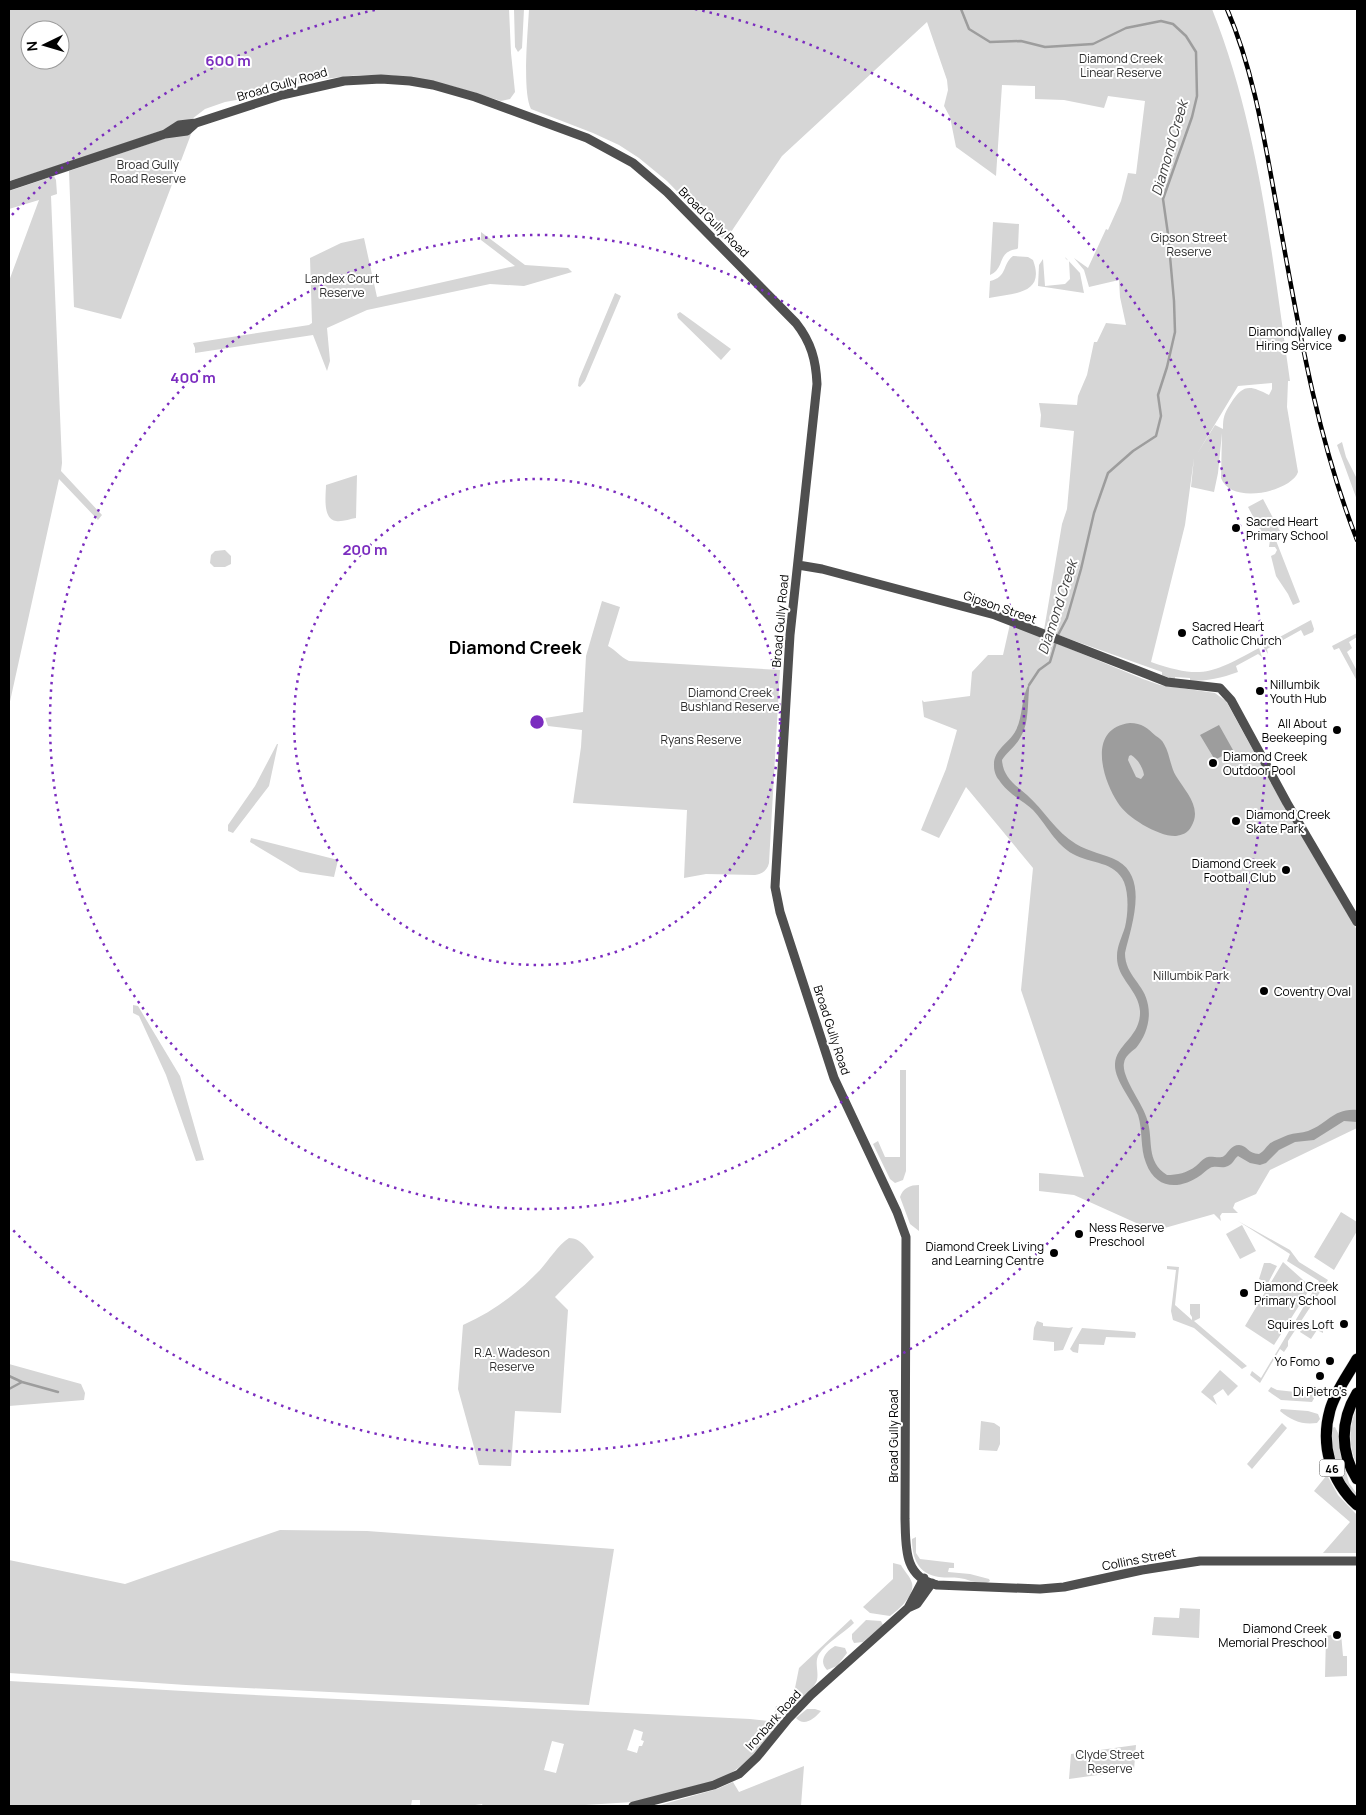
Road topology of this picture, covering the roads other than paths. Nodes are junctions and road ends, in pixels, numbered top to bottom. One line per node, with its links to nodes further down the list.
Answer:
1 (9, 186): 2 (street, Broad Gully Road)
2 (798, 565): 3 (street, Gipson Street); 12 (street, Broad Gully Road)
3 (1357, 922)
4 (1357, 1359): 6 (main road, 46)
5 (1357, 1393): 7 (main road, 46)
6 (1330, 1409): 7 (main road); 8 (main road, 46)
7 (1345, 1419): 8 (main road); 9 (main road, 46)
8 (1327, 1424): 10 (main road, 46)
9 (1357, 1480)
10 (1357, 1506)
11 (1357, 1561): 12 (street, Collins Street)
12 (928, 1581): 13 (street, Ironbark Road)
13 (633, 1806)

